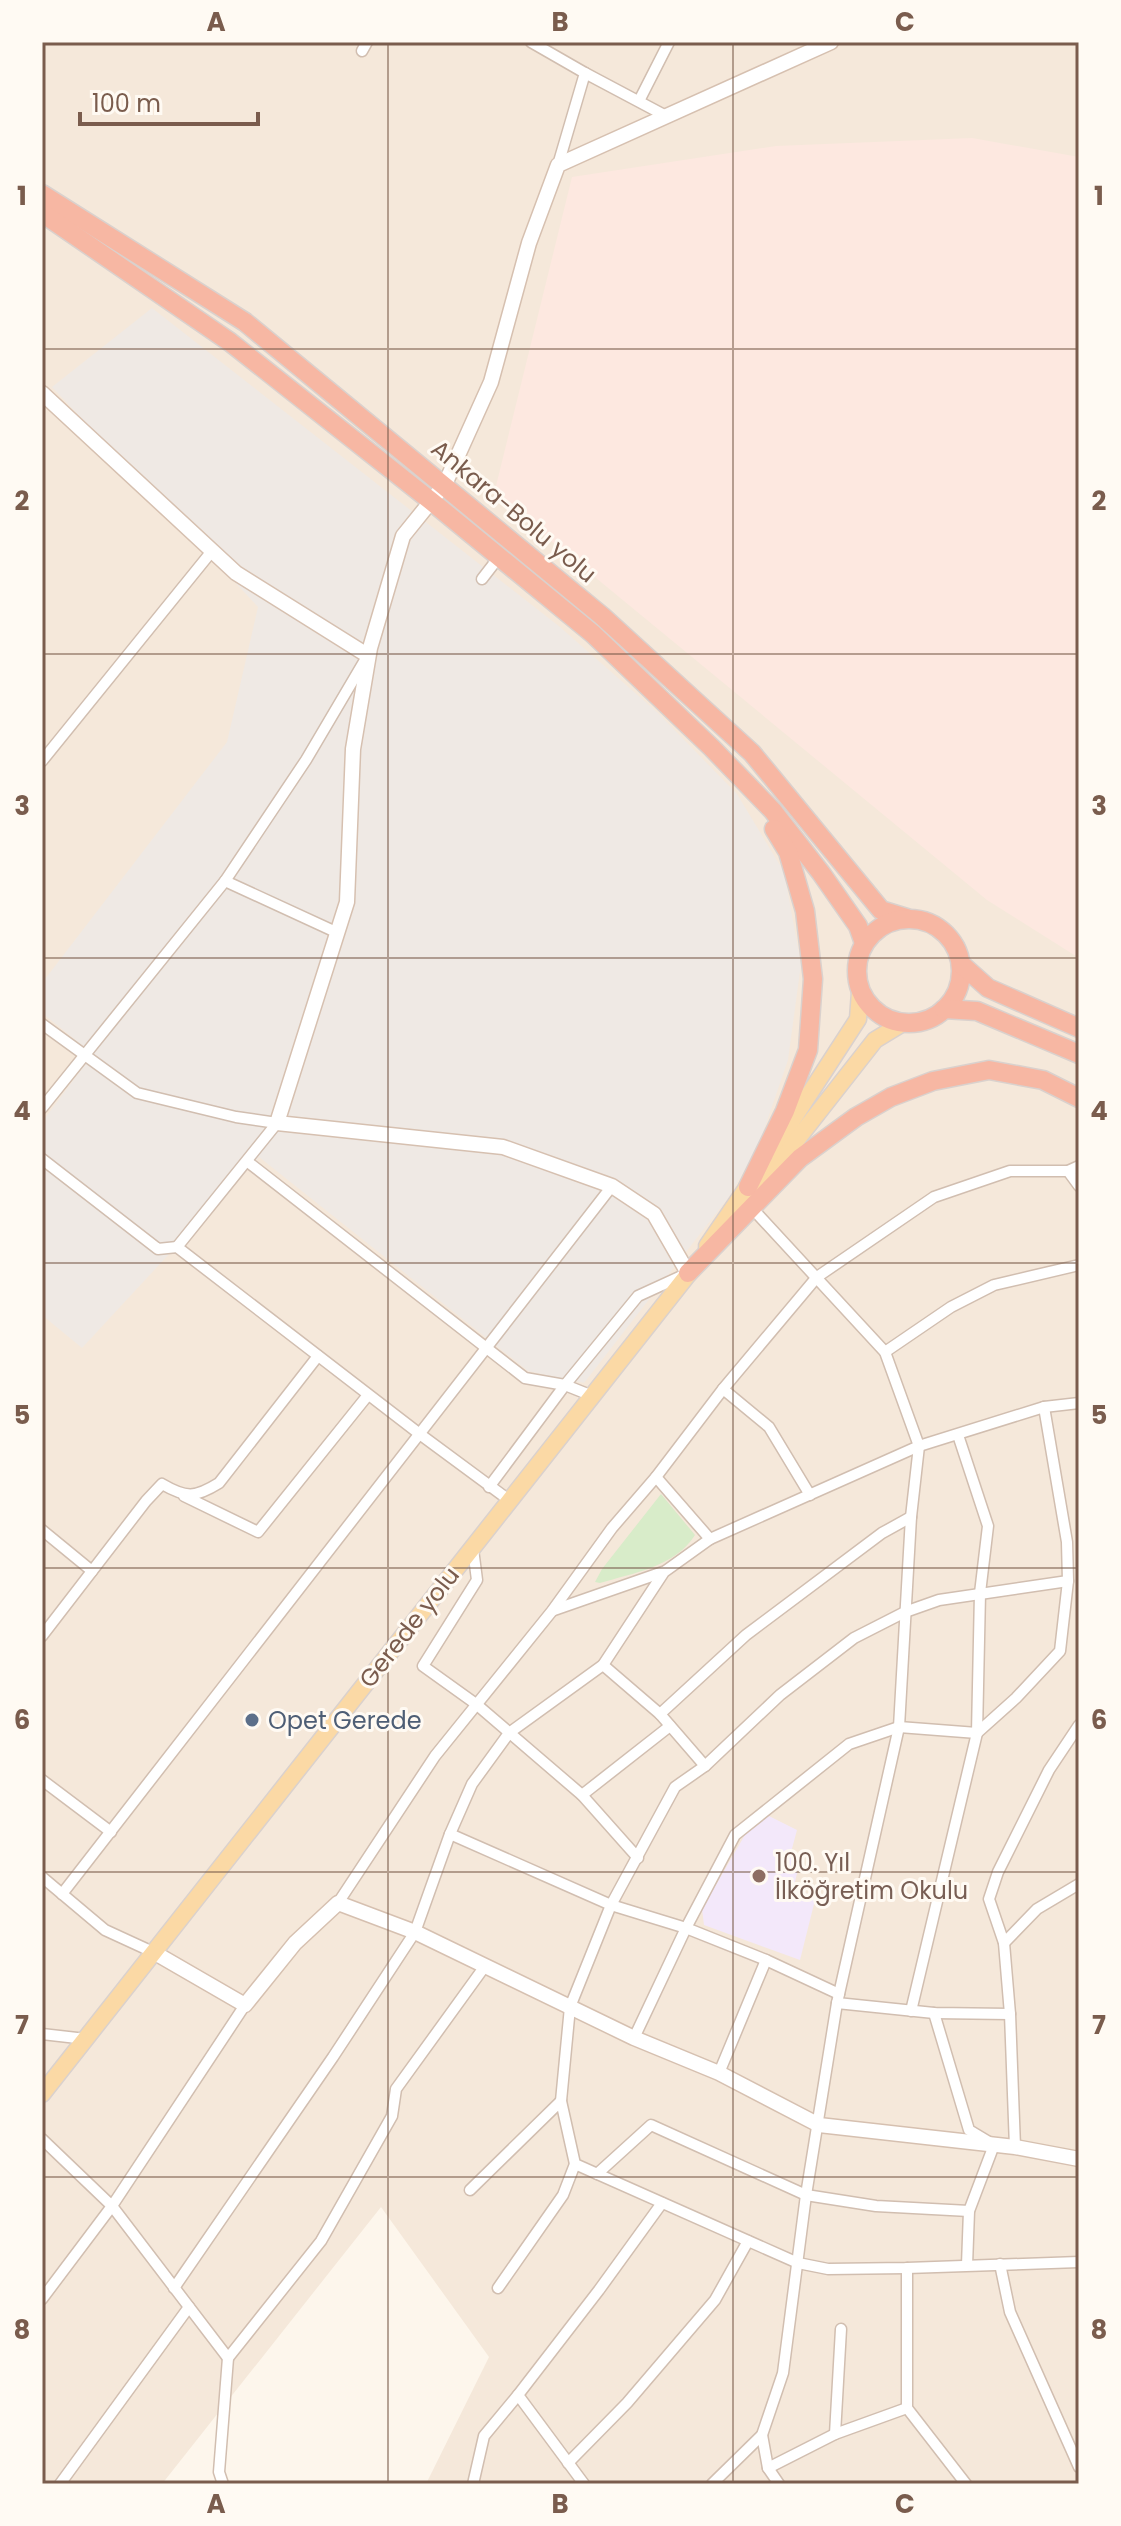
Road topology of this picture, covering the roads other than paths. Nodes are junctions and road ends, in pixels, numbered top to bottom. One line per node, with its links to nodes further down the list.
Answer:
1 (531, 42): 4 (street)
2 (669, 42): 5 (street)
3 (831, 42): 6 (street)
4 (585, 73): 5 (street); 7 (street)
5 (639, 101): 6 (street)
6 (666, 116): 7 (street)
7 (558, 165): 11 (street)
8 (42, 194): 11 (highway, Ankara-Bolu yolu)
9 (42, 213): 12 (highway, Ankara-Bolu yolu)
10 (42, 393): 13 (street)
11 (445, 484): 12 (street); 20 (highway, Ankara-Bolu yolu)
12 (431, 501): 14 (highway, Ankara-Bolu yolu); 16 (street)
13 (212, 551): 16 (street); 17 (street)
14 (499, 557): 15 (street); 18 (highway, Ankara-Bolu yolu)
15 (482, 579)
16 (367, 655): 19 (street); 21 (street)
17 (42, 761)
18 (746, 782): 22 (highway, Ankara-Bolu yolu); 40 (highway)
19 (225, 881): 21 (street); 30 (street)
20 (907, 918): 22 (highway); 23 (highway)
21 (338, 933): 33 (street)
22 (864, 943): 24 (highway)
23 (961, 964): 25 (highway); 28 (highway)
24 (860, 992): 26 (highway); 40 (main road)
25 (944, 1009): 26 (highway); 29 (highway)
26 (903, 1023): 40 (main road)
27 (42, 1024): 30 (street)
28 (1079, 1028)
29 (1079, 1054)
30 (84, 1055): 32 (street); 33 (street)
31 (1079, 1098): 40 (highway)
32 (42, 1108)
33 (277, 1123): 35 (street); 38 (street)
34 (42, 1159): 41 (street)
35 (248, 1162): 41 (street); 45 (street)
36 (1079, 1166): 37 (street)
37 (1068, 1171): 39 (street); 44 (street)
38 (612, 1186): 43 (street); 45 (street)
39 (1079, 1186)
40 (747, 1199): 43 (highway); 44 (street)
41 (177, 1247): 47 (street)
42 (1079, 1265): 46 (street)
43 (688, 1273): 48 (street); 51 (main road, Gerede yolu)
44 (817, 1277): 46 (street); 49 (street)
45 (487, 1347): 48 (street); 54 (street)
46 (885, 1352): 56 (street)
47 (318, 1356): 50 (street); 59 (street)
48 (565, 1385): 51 (street); 58 (street)
49 (723, 1389): 57 (street); 60 (street)
50 (368, 1395): 54 (street); 59 (street)
51 (590, 1395): 61 (main road, Gerede yolu)
52 (1079, 1403): 53 (street)
53 (1044, 1407): 55 (street); 68 (street)
54 (419, 1434): 58 (street); 84 (street)
55 (958, 1435): 56 (street); 69 (street)
56 (919, 1446): 60 (street); 62 (street)
57 (656, 1477): 64 (street); 70 (street)
58 (489, 1487): 61 (street)
59 (182, 1495): 66 (street)
60 (810, 1495): 64 (street)
61 (509, 1500): 65 (main road, Gerede yolu)
62 (911, 1517): 71 (street); 75 (street)
63 (42, 1530): 66 (street)
64 (710, 1539): 67 (street)
65 (472, 1547): 74 (street); 95 (main road, Gerede yolu)
66 (92, 1571): 72 (street)
67 (664, 1572): 70 (street); 73 (street)
68 (1068, 1581): 69 (street); 80 (street)
69 (980, 1593): 71 (street); 80 (street)
70 (552, 1611): 74 (street)
71 (905, 1612): 78 (street); 81 (street)
72 (42, 1636)
73 (603, 1665): 75 (street); 79 (street)
74 (476, 1704): 79 (street); 90 (street)
75 (660, 1714): 77 (street)
76 (1079, 1725): 94 (street)
77 (670, 1726): 81 (street); 83 (street)
78 (899, 1727): 80 (street); 92 (street); 98 (street)
79 (509, 1733): 83 (street); 85 (street)
80 (977, 1733): 101 (street)
81 (705, 1766): 86 (street)
82 (42, 1780): 84 (street)
83 (582, 1795): 86 (street)
84 (111, 1832): 89 (street)
85 (450, 1834): 91 (street); 93 (street)
86 (638, 1858): 91 (street)
87 (42, 1877): 89 (street)
88 (1079, 1884): 94 (street)
89 (62, 1894): 95 (street)
90 (338, 1903): 93 (street); 99 (street)
91 (611, 1905): 92 (street); 100 (street)
92 (686, 1928): 96 (street); 105 (street)
93 (415, 1932): 97 (street); 128 (street)
94 (1004, 1943): 103 (street)
95 (155, 1953): 99 (street); 106 (main road, Gerede yolu)
96 (766, 1960): 98 (street); 107 (street)
97 (485, 1966): 100 (street); 133 (street)
98 (838, 1998): 101 (street); 110 (street)
99 (245, 2005): 120 (street)
100 (570, 2007): 105 (street); 109 (street)
101 (911, 2011): 102 (street)
102 (934, 2013): 103 (street); 112 (street)
103 (1010, 2014): 113 (street)
104 (42, 2034): 106 (street)
105 (634, 2038): 107 (street)
106 (86, 2039): 108 (main road, Gerede yolu)
107 (719, 2073): 110 (street)
108 (42, 2094)
109 (561, 2101): 115 (street); 117 (street)
110 (819, 2125): 112 (street); 118 (street)
111 (42, 2139): 120 (street)
112 (994, 2145): 113 (street); 121 (street)
113 (1015, 2147): 114 (street)
114 (1079, 2159)
115 (575, 2164): 116 (street); 129 (street)
116 (597, 2174): 118 (street); 119 (street)
117 (470, 2190)
118 (806, 2195): 121 (street); 124 (street)
119 (662, 2203): 122 (street); 134 (street)
120 (112, 2206): 128 (street); 130 (street)
121 (969, 2211): 126 (street)
122 (748, 2241): 124 (street); 138 (street)
123 (1079, 2262): 125 (street)
124 (798, 2263): 127 (street); 137 (street)
125 (1000, 2264): 126 (street); 139 (street)
126 (967, 2265): 127 (street)
127 (907, 2268): 135 (street)
128 (174, 2288): 131 (street)
129 (498, 2288)
130 (42, 2299)
131 (189, 2307): 133 (street); 141 (street)
132 (841, 2329): 136 (street)
133 (228, 2358): 142 (street)
134 (518, 2395): 138 (street); 143 (street)
135 (907, 2408): 136 (street); 147 (street)
136 (835, 2434): 140 (street)
137 (762, 2435): 140 (street); 145 (street)
138 (568, 2463): 144 (street)
139 (1079, 2467)
140 (768, 2468): 146 (street)
141 (60, 2484)
142 (223, 2484)
143 (473, 2484)
144 (584, 2484)
145 (712, 2484)
146 (779, 2484)
147 (966, 2484)

